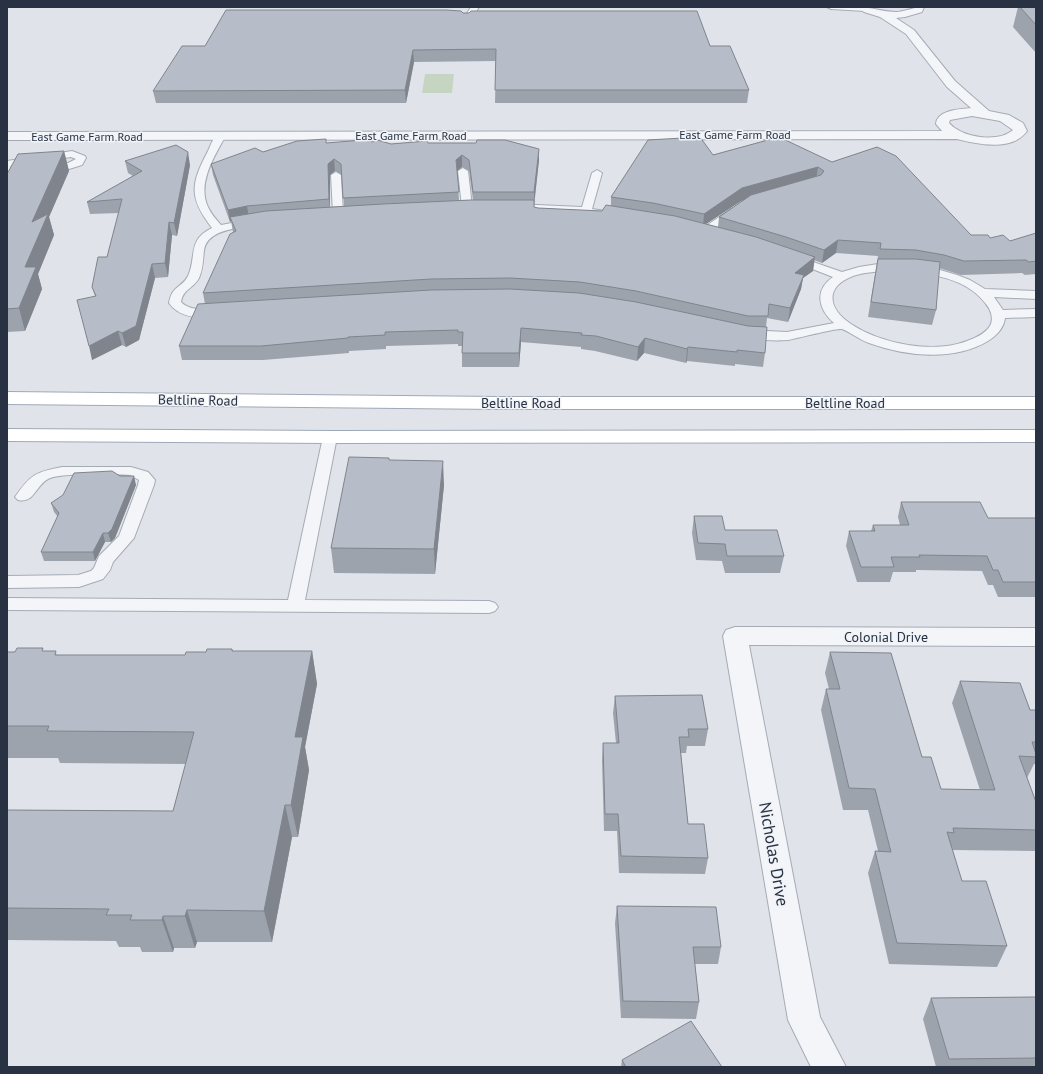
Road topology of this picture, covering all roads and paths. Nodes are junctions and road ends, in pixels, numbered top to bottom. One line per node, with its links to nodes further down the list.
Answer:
1 (475, 7): 7 (lane)
2 (831, 7): 4 (lane)
3 (919, 7): 5 (street)
4 (864, 8): 6 (street)
5 (910, 13): 6 (street); 8 (street)
6 (883, 14): 8 (street)
7 (466, 21)
8 (910, 32): 9 (street)
9 (951, 84): 10 (street); 11 (street)
10 (962, 113): 11 (street); 12 (street)
11 (984, 113): 14 (street)
12 (943, 124): 13 (street, East Game Farm Road); 14 (street)
13 (815, 135): 14 (street, East Game Farm Road); 16 (street, East Game Farm Road)
14 (958, 135)
15 (7, 136): 16 (street, East Game Farm Road)
16 (220, 137): 31 (lane)
17 (7, 164): 18 (lane)
18 (7, 170)
19 (463, 171): 23 (lane)
20 (597, 173): 27 (lane)
21 (336, 175): 28 (lane)
22 (745, 204): 32 (lane)
23 (467, 207): 24 (lane); 26 (lane)
24 (481, 207)
25 (501, 207): 27 (lane)
26 (452, 208)
27 (586, 211): 29 (lane)
28 (353, 214)
29 (623, 216)
30 (261, 221): 31 (lane)
31 (218, 229): 37 (lane)
32 (720, 234)
33 (782, 253): 34 (lane)
34 (842, 276): 35 (lane); 40 (lane)
35 (983, 294): 36 (lane); 39 (lane)
36 (1036, 295)
37 (223, 313)
38 (1036, 313): 39 (lane)
39 (998, 314): 40 (lane)
40 (842, 325): 41 (lane)
41 (731, 331)
42 (7, 398): 43 (main road, Beltline Road)
43 (1036, 403)
44 (7, 435): 46 (main road)
45 (1036, 436): 46 (main road)
46 (330, 437): 50 (lane)
47 (23, 497): 48 (lane)
48 (7, 582)
49 (7, 604): 50 (lane)
50 (295, 606): 51 (lane)
51 (489, 607)
52 (735, 636): 53 (street, Colonial Drive); 54 (street, Nicholas Drive)
53 (1036, 637)
54 (828, 1067)

